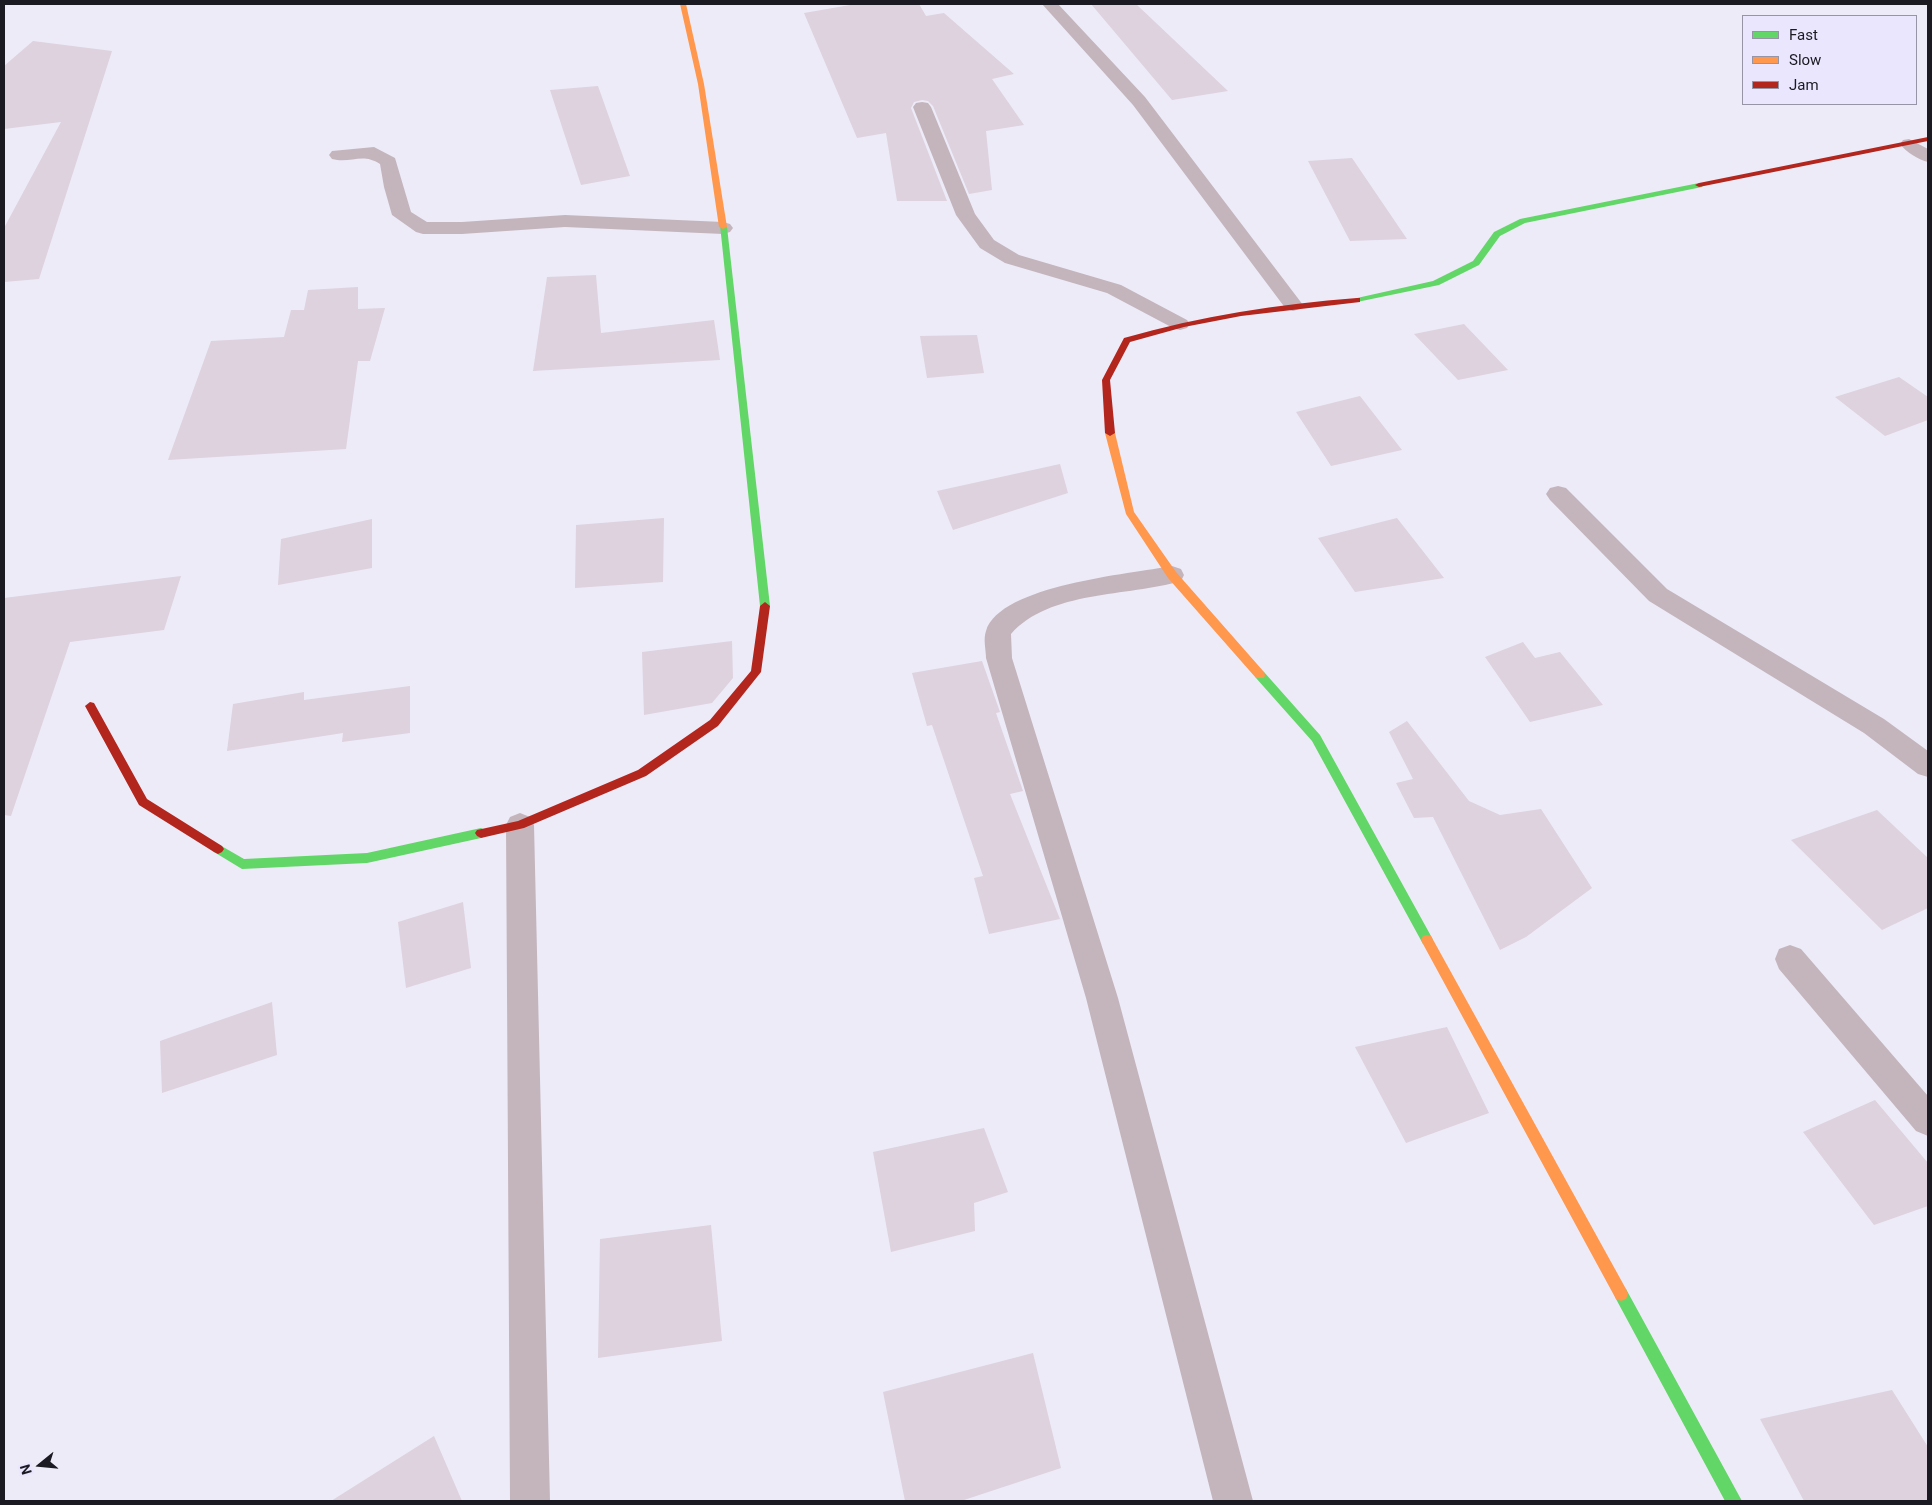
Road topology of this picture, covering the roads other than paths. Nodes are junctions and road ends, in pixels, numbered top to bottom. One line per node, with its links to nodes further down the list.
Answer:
1 (683, 4): 8 (street)
2 (1050, 4): 9 (street)
3 (922, 107): 10 (street)
4 (1928, 139): 5 (street)
5 (1910, 144): 7 (street); 9 (street)
6 (338, 155): 8 (street)
7 (1928, 157)
8 (724, 228): 15 (street)
9 (1293, 306): 10 (street)
10 (1180, 324): 12 (street)
11 (1558, 494): 14 (street)
12 (1172, 576): 19 (street); 20 (street)
13 (90, 706): 15 (street)
14 (1928, 766)
15 (520, 825): 18 (street)
16 (1790, 960): 17 (street)
17 (1928, 1120)
18 (530, 1501)
19 (1233, 1501)
20 (1734, 1501)

